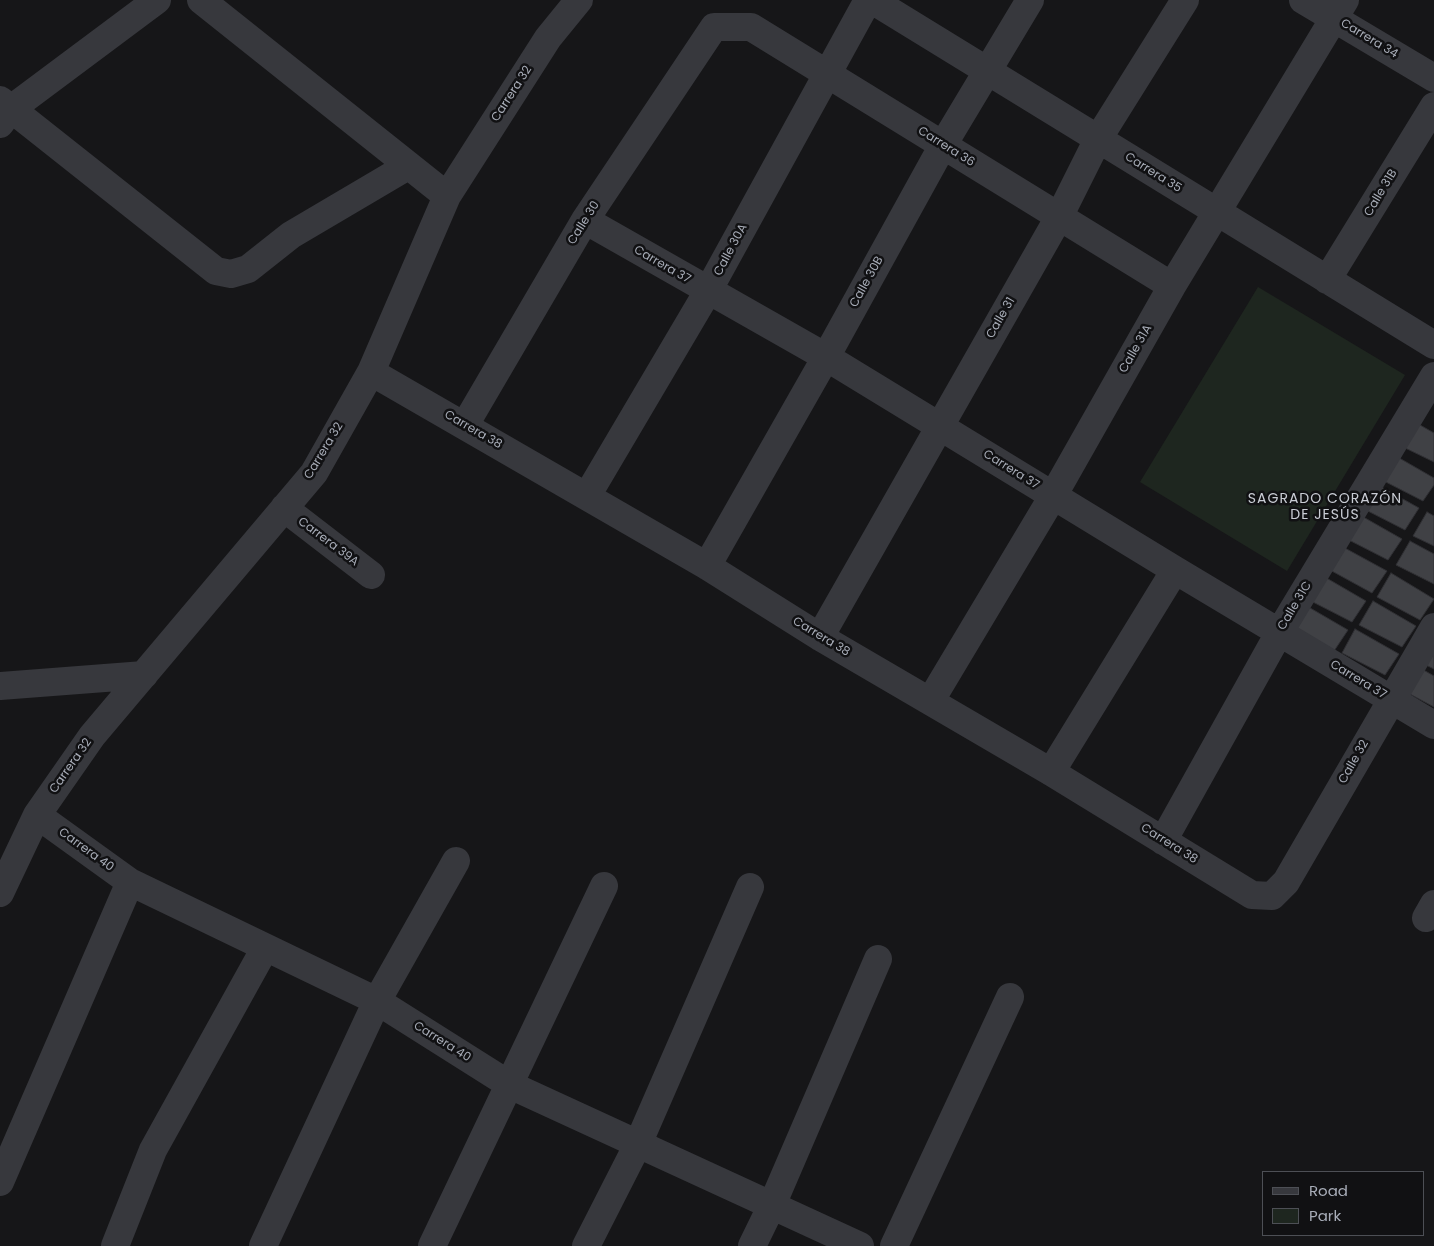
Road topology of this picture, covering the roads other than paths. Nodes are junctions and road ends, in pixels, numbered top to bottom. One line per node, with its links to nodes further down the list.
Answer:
1 (157, 0): 14 (street)
2 (201, 0): 17 (street)
3 (579, 0): 18 (street, Carrera 32)
4 (870, 0): 10 (street, Carrera 35); 11 (street, Calle 30A)
5 (1030, 0): 10 (street, Calle 30B)
6 (1185, 0): 15 (street, Calle 31)
7 (1303, 0): 8 (street, Carrera 34)
8 (1340, 9): 12 (street, Carrera 34); 19 (street, Calle 31A)
9 (714, 27): 11 (street, Carrera 36); 21 (street, Calle 30)
10 (987, 71): 15 (street, Carrera 35); 16 (street, Calle 30B)
11 (827, 73): 16 (street, Carrera 36); 24 (street, Calle 30A)
12 (1434, 78)
13 (1434, 106): 22 (street, Calle 31B)
14 (4, 111): 17 (street)
15 (1098, 139): 19 (street, Carrera 35); 20 (street, Calle 31)
16 (943, 145): 20 (street, Carrera 36); 26 (street, Calle 30B)
17 (408, 166): 18 (street)
18 (447, 196): 27 (street, Carrera 32)
19 (1217, 212): 22 (street, Carrera 35); 23 (street, Calle 31A)
20 (1059, 217): 23 (street, Carrera 36); 30 (street, Calle 31)
21 (585, 220): 24 (street, Carrera 37); 29 (street, Calle 30)
22 (1327, 280): 25 (street, Carrera 35)
23 (1172, 286): 32 (street, Calle 31A)
24 (708, 291): 26 (street, Carrera 37); 31 (street, Calle 30A)
25 (1434, 345)
26 (826, 357): 30 (street, Carrera 37); 34 (street, Calle 30B)
27 (371, 372): 29 (street, Carrera 38); 33 (street, Carrera 32)
28 (1434, 376): 38 (street, Calle 31C)
29 (465, 425): 31 (street, Carrera 38)
30 (939, 426): 32 (street, Carrera 37); 39 (street, Calle 31)
31 (588, 496): 34 (street, Carrera 38)
32 (1053, 496): 35 (street, Carrera 37); 43 (street, Calle 31A)
33 (284, 508): 36 (street, Carrera 39A); 40 (street, Carrera 32)
34 (707, 566): 39 (street, Carrera 38)
35 (1175, 570): 38 (street, Carrera 37); 45 (street)
36 (371, 575)
37 (1434, 626): 42 (street, Calle 32)
38 (1279, 632): 42 (street, Carrera 37); 47 (street, Calle 31C)
39 (820, 637): 43 (street, Carrera 38)
40 (144, 675): 41 (street); 46 (street, Carrera 32)
41 (0, 686)
42 (1390, 699): 44 (street, Carrera 37); 53 (street, Calle 32)
43 (931, 700): 45 (street, Carrera 38)
44 (1434, 725)
45 (1051, 772): 47 (street, Carrera 38)
46 (37, 815): 49 (street, Carrera 40); 52 (street, Carrera 32)
47 (1163, 841): 53 (street, Carrera 38)
48 (456, 861): 57 (street)
49 (130, 882): 54 (street, Carrera 40); 60 (street)
50 (604, 886): 58 (street)
51 (750, 887): 59 (street)
52 (0, 893)
53 (1272, 896)
54 (265, 948): 57 (street, Carrera 40); 62 (street)
55 (878, 959): 61 (street)
56 (1010, 997): 68 (street)
57 (377, 1000): 58 (street, Carrera 40); 63 (street)
58 (510, 1085): 59 (street, Carrera 40); 64 (street)
59 (638, 1144): 61 (street, Carrera 40); 65 (street)
60 (0, 1182)
61 (772, 1205): 66 (street); 67 (street, Carrera 40)
62 (116, 1246)
63 (263, 1246)
64 (432, 1246)
65 (586, 1246)
66 (752, 1246)
67 (860, 1246)
68 (894, 1246)

